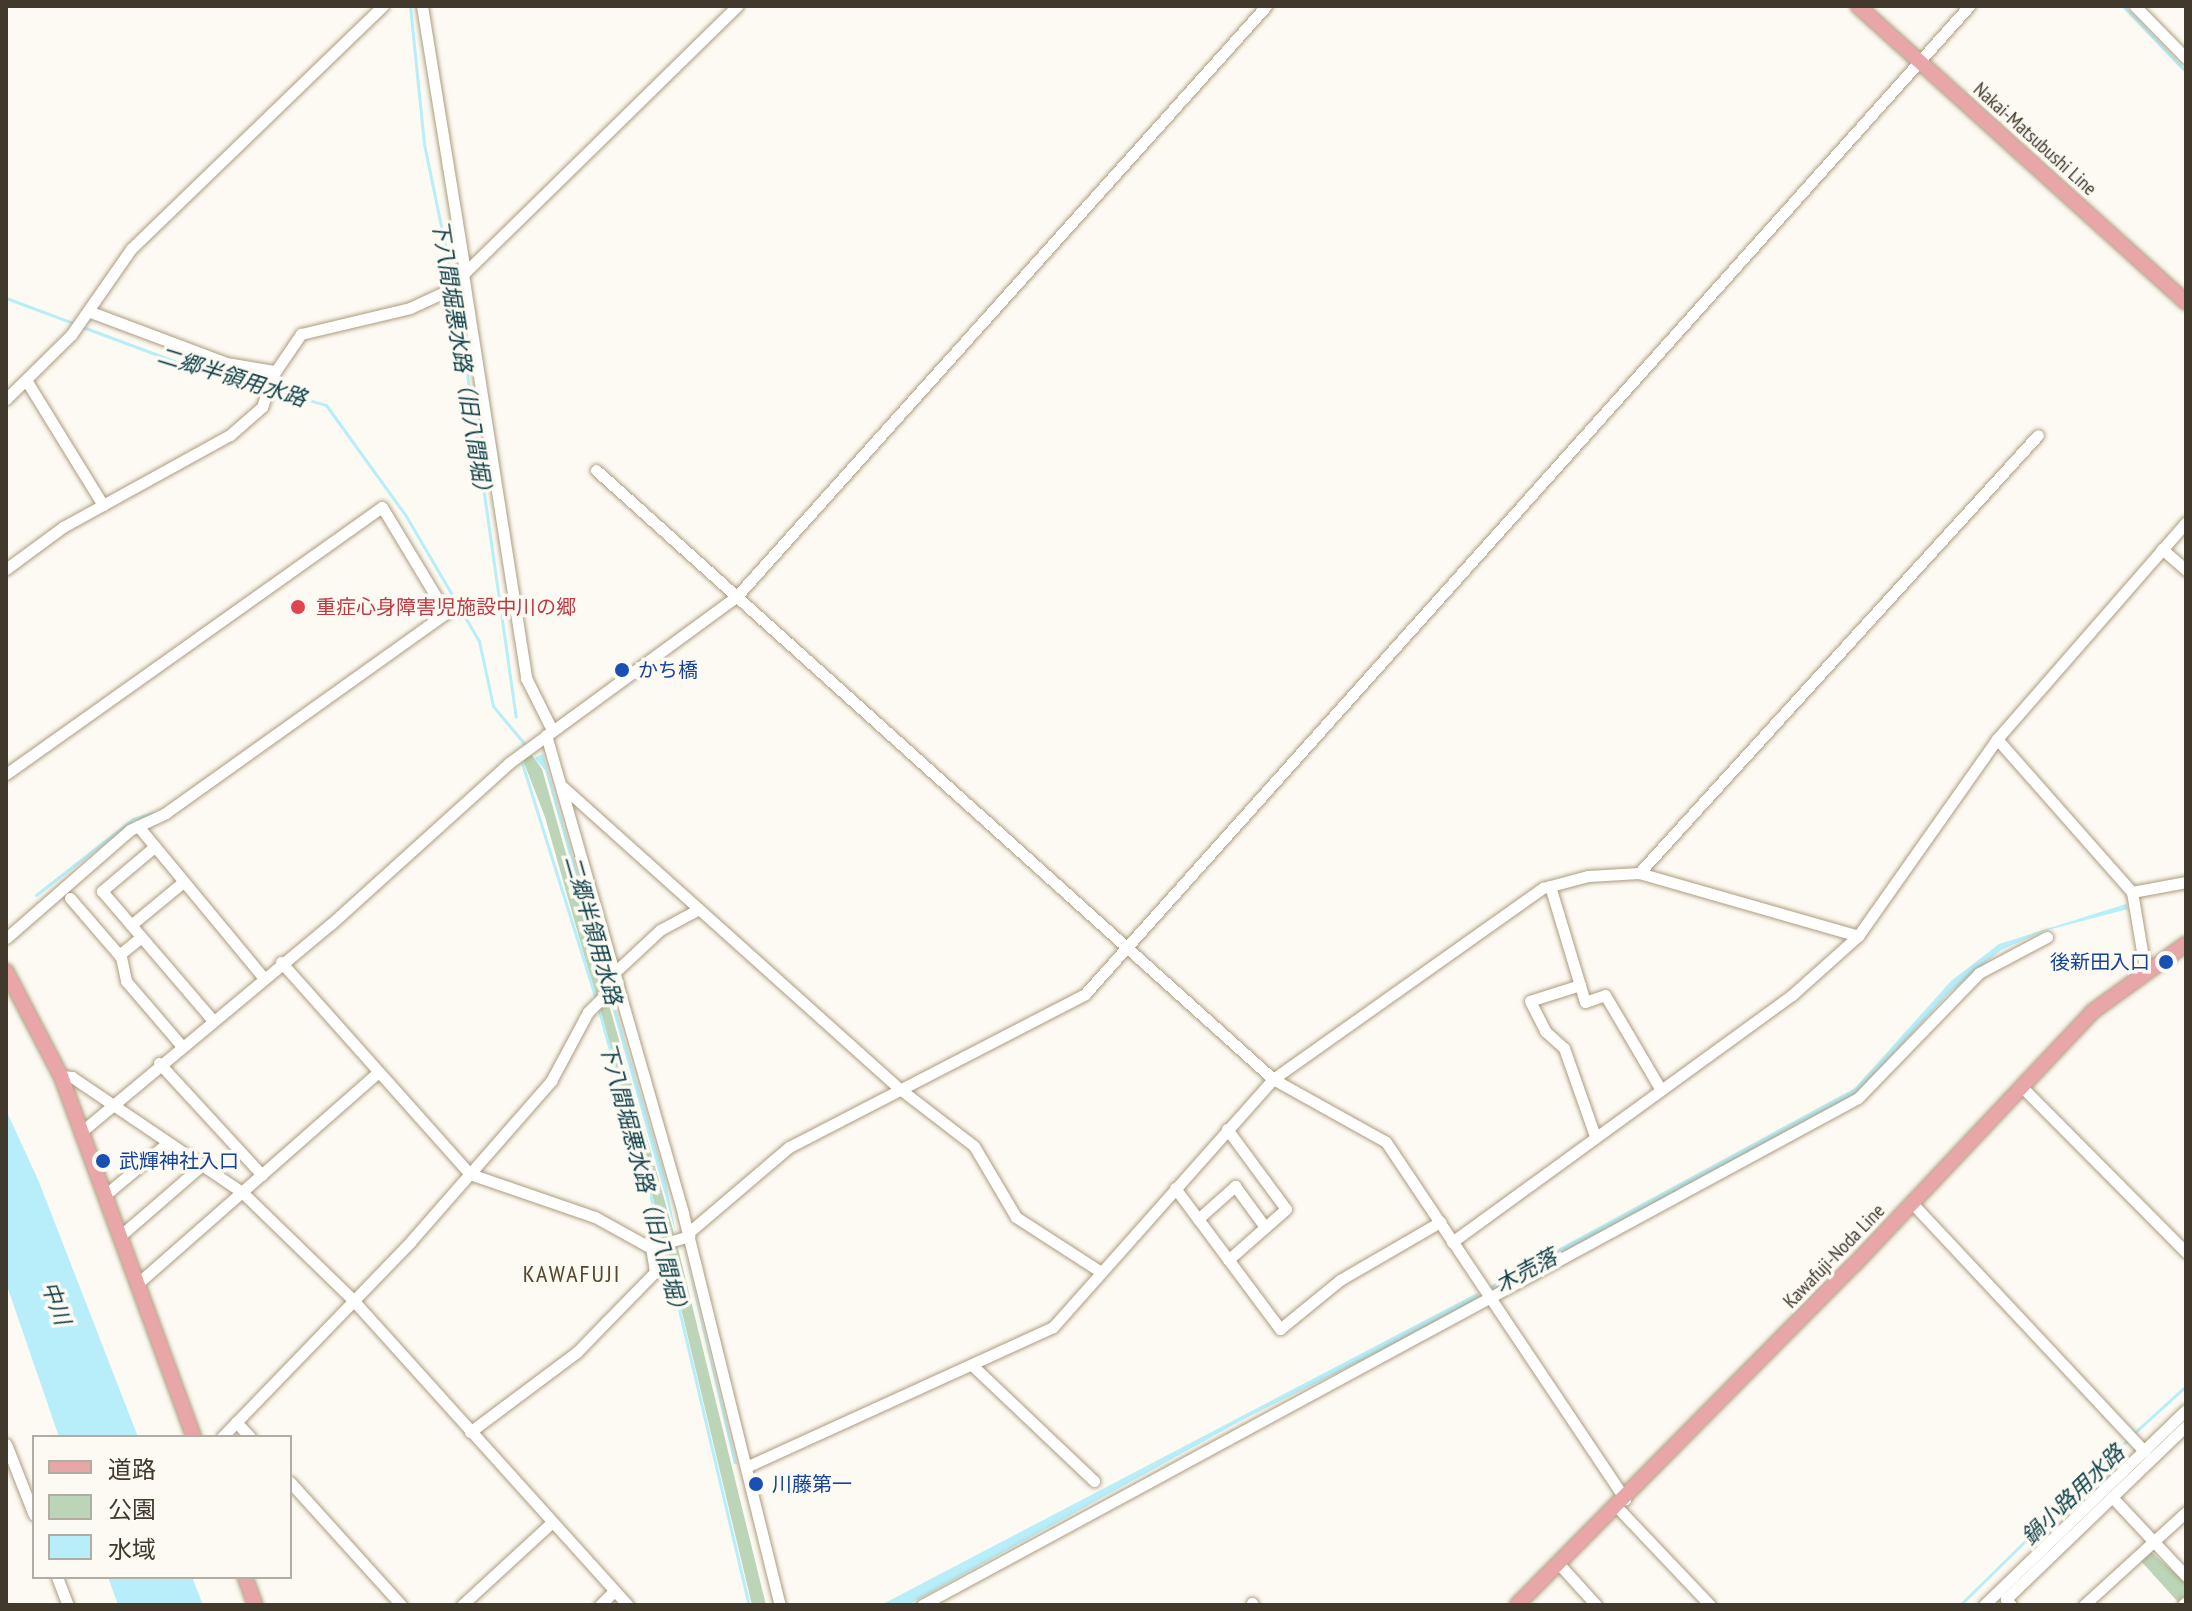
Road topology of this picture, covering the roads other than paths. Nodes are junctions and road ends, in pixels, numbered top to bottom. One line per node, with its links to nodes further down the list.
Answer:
1 (383, 6): 12 (street)
2 (422, 6): 10 (street)
3 (737, 6): 10 (street)
4 (1266, 6): 23 (street)
5 (1858, 6): 9 (main road, Nakai-Matsubushi Line)
6 (1969, 6): 9 (street)
7 (2135, 6): 8 (street)
8 (2186, 58)
9 (1920, 61): 11 (main road, Nakai-Matsubushi Line); 43 (street)
10 (463, 275): 13 (street); 24 (street)
11 (2186, 302)
12 (88, 311): 13 (street); 14 (street)
13 (274, 373): 18 (street)
14 (26, 380): 15 (street); 18 (street)
15 (6, 399)
16 (2038, 435): 30 (street)
17 (596, 470): 23 (street)
18 (103, 505): 21 (street)
19 (2186, 522): 20 (street)
20 (2162, 549): 22 (street); 25 (street)
21 (6, 569)
22 (2186, 570)
23 (736, 597): 24 (street); 43 (street)
24 (545, 736): 27 (street); 45 (street)
25 (1997, 739): 34 (street); 38 (street)
26 (6, 774): 28 (street)
27 (563, 787): 36 (street); 50 (street)
28 (138, 826): 29 (street); 41 (street)
29 (153, 848): 32 (street); 37 (street)
30 (1639, 873): 33 (street); 38 (street)
31 (2186, 882): 34 (street)
32 (182, 883): 37 (street); 48 (street)
33 (1550, 886): 49 (street); 56 (street)
34 (2132, 892): 46 (street)
35 (70, 898): 44 (street)
36 (699, 909): 50 (street); 58 (street)
37 (131, 925): 39 (street)
38 (1858, 936): 59 (street)
39 (141, 937): 44 (street); 51 (street)
40 (2047, 937): 84 (street)
41 (6, 938)
42 (2186, 944): 46 (main road, Kawafuji-Noda Line)
43 (1126, 945): 56 (street); 58 (street)
44 (119, 955): 52 (street)
45 (281, 962): 48 (street); 54 (street)
46 (2145, 969): 57 (main road, Kawafuji-Noda Line)
47 (6, 971): 55 (main road)
48 (262, 976): 51 (street)
49 (1580, 985): 59 (street); 63 (street)
50 (610, 986): 66 (street); 76 (street)
51 (211, 1018): 52 (street)
52 (180, 1044): 53 (street)
53 (159, 1063): 60 (street); 67 (street)
54 (376, 1074): 66 (street); 67 (street)
55 (61, 1076): 60 (street); 62 (main road)
56 (1273, 1079): 61 (street); 73 (street)
57 (2023, 1088): 71 (main road, Kawafuji-Noda Line); 79 (street)
58 (900, 1089): 76 (street); 81 (street)
59 (1661, 1090): 63 (street)
60 (109, 1106): 62 (street); 64 (street)
61 (1227, 1129): 68 (street); 74 (street)
62 (81, 1132): 70 (main road)
63 (1595, 1136): 77 (street)
64 (165, 1145): 65 (street); 70 (street)
65 (202, 1165): 69 (street); 75 (street)
66 (470, 1174): 78 (street); 83 (street)
67 (262, 1175): 69 (street)
68 (1175, 1188): 72 (street); 81 (street)
69 (242, 1192): 82 (street); 83 (street)
70 (105, 1195): 75 (main road)
71 (1912, 1203): 94 (street); 99 (main road, Kawafuji-Noda Line)
72 (1198, 1219): 74 (street); 80 (street)
73 (1440, 1222): 77 (street); 80 (street)
74 (1265, 1227): 80 (street)
75 (120, 1236): 82 (main road)
76 (680, 1237): 78 (street); 95 (street)
77 (1452, 1242): 84 (street)
78 (651, 1247): 89 (street)
79 (2186, 1252)
80 (1228, 1260)
81 (1101, 1272): 85 (street)
82 (137, 1284): 90 (main road)
83 (353, 1300): 87 (street); 89 (street)
84 (1492, 1301): 99 (street); 116 (street)
85 (973, 1366): 95 (street); 96 (street)
86 (2186, 1410): 94 (street)
87 (236, 1422): 91 (street); 92 (street)
88 (2186, 1426): 98 (street)
89 (470, 1432): 102 (street)
90 (193, 1435)
91 (224, 1435)
92 (248, 1435)
93 (6, 1444): 100 (street)
94 (2144, 1451): 120 (street)
95 (746, 1467): 115 (street)
96 (1094, 1481)
97 (292, 1484): 111 (street)
98 (2112, 1497): 103 (street); 121 (street)
99 (1621, 1503): 104 (main road, Kawafuji-Noda Line); 119 (street)
100 (32, 1510)
101 (2186, 1512): 103 (street)
102 (550, 1524): 108 (street); 112 (street)
103 (2154, 1541): 105 (street); 122 (street)
104 (1559, 1564): 117 (main road, Kawafuji-Noda Line); 118 (street)
105 (2186, 1576)
106 (58, 1579): 109 (street)
107 (246, 1579): 110 (main road)
108 (614, 1591): 113 (street); 114 (street)
109 (68, 1605)
110 (255, 1605)
111 (401, 1605)
112 (462, 1605)
113 (600, 1605)
114 (628, 1605)
115 (780, 1605)
116 (922, 1605)
117 (1517, 1605)
118 (1596, 1605)
119 (1710, 1605)
120 (1984, 1605)
121 (2011, 1605)
122 (2084, 1605)

